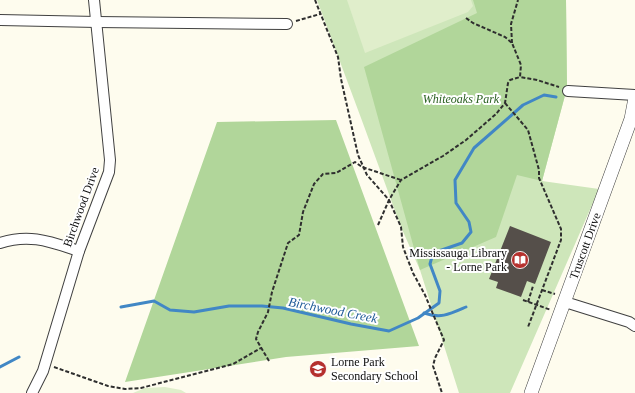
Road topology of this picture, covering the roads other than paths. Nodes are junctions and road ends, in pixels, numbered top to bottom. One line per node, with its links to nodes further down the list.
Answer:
1 (94, 0): 3 (street, Birchwood Drive)
2 (0, 20): 3 (street)
3 (97, 22): 4 (street); 9 (street, Birchwood Drive)
4 (287, 24)
5 (568, 91): 6 (street)
6 (635, 95)
7 (635, 98): 10 (street, Truscott Drive)
8 (0, 243): 9 (street)
9 (79, 252): 12 (street, Birchwood Drive)
10 (561, 304): 11 (street); 13 (street, Truscott Drive)
11 (635, 326)
12 (32, 393)
13 (531, 393)

